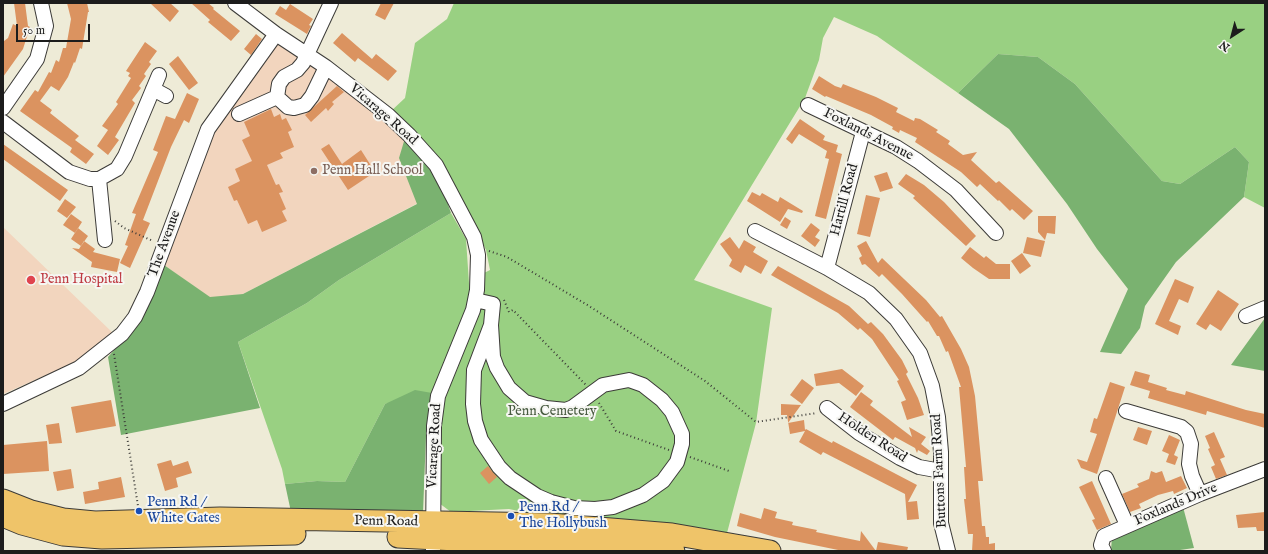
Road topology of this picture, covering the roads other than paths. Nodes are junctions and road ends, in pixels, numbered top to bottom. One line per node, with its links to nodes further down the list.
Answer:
1 (41, 3): 12 (street)
2 (236, 3): 4 (street, Vicarage Road)
3 (331, 3): 5 (street)
4 (276, 34): 5 (street, Vicarage Road); 25 (street, The Avenue)
5 (308, 55): 6 (street, Vicarage Road); 10 (street)
6 (326, 67): 10 (street); 21 (street, Vicarage Road)
7 (159, 75): 8 (street)
8 (153, 89): 9 (street); 16 (street)
9 (166, 96)
10 (277, 97): 13 (street)
11 (808, 105): 15 (street, Foxlands Avenue)
12 (3, 108)
13 (239, 114)
14 (3, 122): 16 (street)
15 (863, 132): 18 (street, Foxlands Avenue); 20 (street, Hartill Road)
16 (99, 179): 19 (street)
17 (755, 231): 20 (street, Buttons Farm Road)
18 (996, 233)
19 (105, 240)
20 (827, 268): 29 (street, Buttons Farm Road)
21 (475, 300): 24 (street); 35 (street, Vicarage Road)
22 (1265, 308): 23 (street)
23 (1246, 316)
24 (491, 325): 24 (street)
25 (3, 404)
26 (827, 408): 29 (street, Holden Road)
27 (1126, 411): 31 (street)
28 (1265, 469): 31 (street, Foxlands Drive)
29 (941, 471): 39 (street, Buttons Farm Road)
30 (1106, 478): 34 (street)
31 (1200, 494): 34 (street, Foxlands Drive)
32 (3, 500): 35 (highway, Penn Road)
33 (3, 516): 35 (highway, Penn Road)
34 (1127, 525): 40 (street, Foxlands Drive)
35 (433, 537): 36 (highway, Penn Road); 38 (highway, Penn Road)
36 (546, 546): 37 (highway, Penn Road)
37 (674, 551)
38 (770, 551)
39 (948, 551)
40 (1104, 551)

